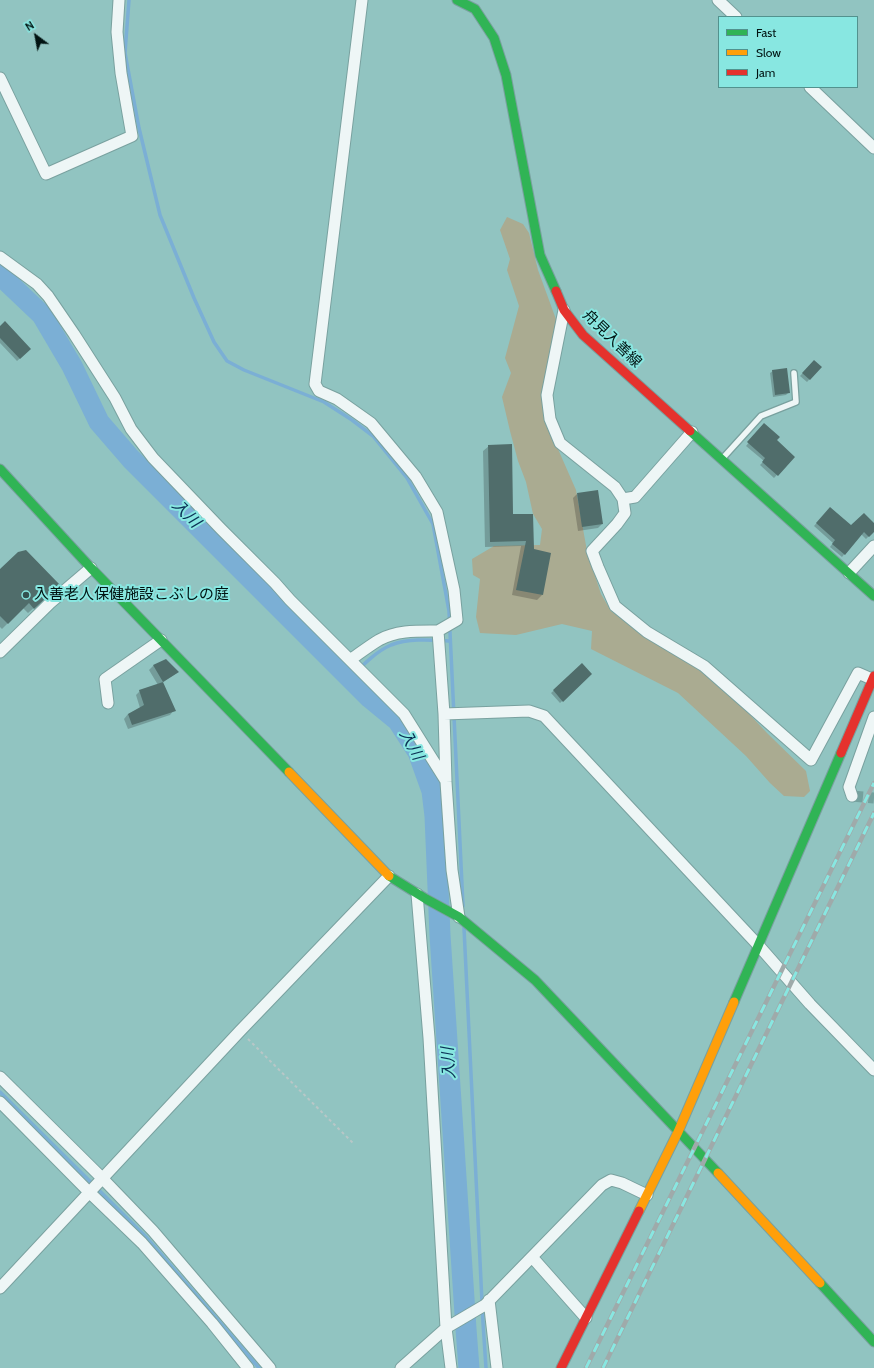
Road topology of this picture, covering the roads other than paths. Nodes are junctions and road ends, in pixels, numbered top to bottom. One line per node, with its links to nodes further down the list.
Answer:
1 (119, 0): 8 (street)
2 (362, 0): 22 (street)
3 (457, 0): 6 (street)
4 (483, 0): 6 (street)
5 (718, 0): 7 (street)
6 (475, 9): 12 (street, 舟見入善線)
7 (735, 16)
8 (0, 78)
9 (811, 88): 10 (street)
10 (874, 148)
11 (0, 257): 25 (street)
12 (564, 310): 14 (street, 舟見入善線); 17 (street)
13 (794, 373): 15 (lane)
14 (692, 432): 15 (street, 舟見入善線); 17 (street)
15 (722, 459): 20 (street, 舟見入善線)
16 (0, 469): 19 (street)
17 (623, 499): 26 (street)
18 (874, 546): 20 (street)
19 (91, 568): 23 (street); 24 (street)
20 (849, 573): 21 (street, 舟見入善線)
21 (874, 596)
22 (438, 631): 25 (street); 28 (street)
23 (161, 640): 27 (street); 32 (street)
24 (0, 652)
25 (350, 660): 30 (street)
26 (874, 678): 35 (street)
27 (108, 703)
28 (444, 714): 30 (street); 35 (street)
29 (874, 716): 31 (street)
30 (446, 782): 34 (street)
31 (852, 796)
32 (389, 876): 33 (street); 40 (street)
33 (421, 896): 34 (street); 47 (street)
34 (455, 915): 39 (street)
35 (759, 946): 36 (street); 39 (street)
36 (874, 1070)
37 (0, 1078): 40 (street)
38 (0, 1102): 41 (street)
39 (678, 1132): 42 (street); 48 (street)
40 (102, 1178): 41 (street); 50 (street)
41 (89, 1192): 44 (street); 49 (street)
42 (647, 1195): 43 (street); 46 (street)
43 (532, 1257): 45 (street); 46 (street)
44 (0, 1288)
45 (487, 1302): 47 (street); 53 (street)
46 (586, 1318): 54 (street)
47 (450, 1325): 51 (street); 52 (street)
48 (874, 1342)
49 (248, 1368)
50 (270, 1368)
51 (401, 1368)
52 (451, 1368)
53 (497, 1368)
54 (561, 1368)

